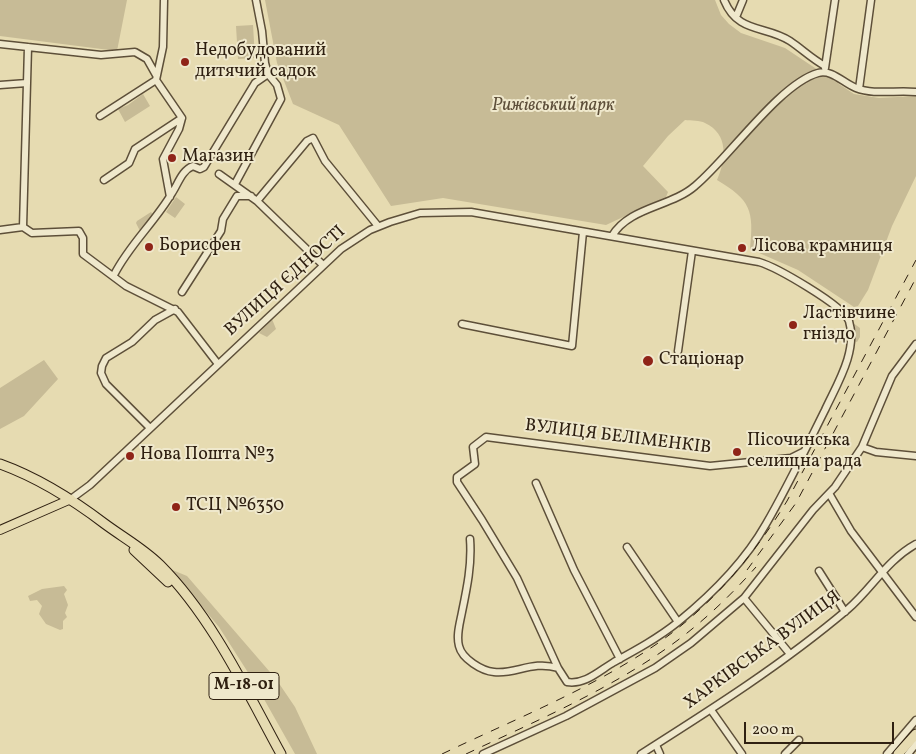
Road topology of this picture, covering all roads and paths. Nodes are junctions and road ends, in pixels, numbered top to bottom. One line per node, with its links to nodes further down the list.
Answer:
1 (164, 0): 12 (street)
2 (256, 0): 11 (street)
3 (724, 0): 7 (street)
4 (743, 0): 7 (street)
5 (836, 0): 10 (street)
6 (871, 0): 15 (street)
7 (736, 17): 10 (street)
8 (0, 44): 9 (street)
9 (28, 47): 12 (street); 13 (street)
10 (825, 69): 15 (street); 28 (street)
11 (268, 74): 21 (street); 22 (street)
12 (156, 78): 17 (street); 18 (street)
13 (27, 83): 14 (street); 25 (street)
14 (0, 85)
15 (859, 89): 16 (street)
16 (916, 92)
17 (100, 116)
18 (182, 118): 20 (street); 22 (street)
19 (219, 174): 21 (street)
20 (104, 180)
21 (235, 184): 23 (street)
22 (170, 197): 31 (street)
23 (254, 198): 24 (street); 30 (street); 32 (street)
24 (378, 226): 27 (street, ВУЛИЦЯ ЄДНОСТІ); 30 (street, ВУЛИЦЯ ЄДНОСТІ)
25 (22, 227): 26 (street); 31 (street)
26 (0, 230)
27 (583, 232): 28 (street, ВУЛИЦЯ ЄДНОСТІ); 34 (street)
28 (612, 236): 29 (street, ВУЛИЦЯ ЄДНОСТІ)
29 (692, 250): 36 (street); 40 (street, ВУЛИЦЯ ЄДНОСТІ)
30 (323, 265): 37 (street, ВУЛИЦЯ ЄДНОСТІ)
31 (114, 276): 33 (street)
32 (182, 292)
33 (175, 309): 37 (street); 38 (street)
34 (462, 324)
35 (916, 344): 39 (street)
36 (678, 351)
37 (218, 364): 38 (street, ВУЛИЦЯ ЄДНОСТІ)
38 (150, 428): 45 (street, ВУЛИЦЯ ЄДНОСТІ)
39 (862, 447): 41 (street); 44 (street)
40 (804, 451): 55 (street); 58 (street, ВУЛИЦЯ БЕЛІМЕНКІВ)
41 (916, 456)
42 (0, 464): 45 (highway, М-18-01)
43 (536, 483): 57 (street)
44 (830, 495): 50 (street); 52 (street)
45 (72, 499): 46 (main road); 65 (highway, М-18-01)
46 (0, 530)
47 (470, 539): 58 (street)
48 (916, 544): 50 (street, ХАРКІВСЬКА ВУЛИЦЯ)
49 (627, 547): 55 (street)
50 (882, 570): 53 (street, ХАРКІВСЬКА ВУЛИЦЯ); 54 (street)
51 (819, 571): 53 (street)
52 (744, 598): 56 (street); 66 (street)
53 (845, 612): 56 (street, ХАРКІВСЬКА ВУЛИЦЯ)
54 (916, 617)
55 (678, 622): 57 (street)
56 (790, 654): 59 (street, ХАРКІВСЬКА ВУЛИЦЯ)
57 (620, 659): 58 (street)
58 (558, 668)
59 (711, 710): 64 (street, ХАРКІВСЬКА ВУЛИЦЯ); 69 (street)
60 (916, 720): 71 (street)
61 (916, 734): 72 (highway)
62 (799, 740): 70 (street)
63 (916, 744): 73 (street)
64 (656, 745): 67 (street, ХАРКІВСЬКА ВУЛИЦЯ); 68 (street)
65 (281, 754)
66 (483, 754)
67 (641, 754)
68 (660, 754)
69 (742, 754)
70 (786, 754)
71 (887, 754)
72 (898, 754)
73 (908, 754)

